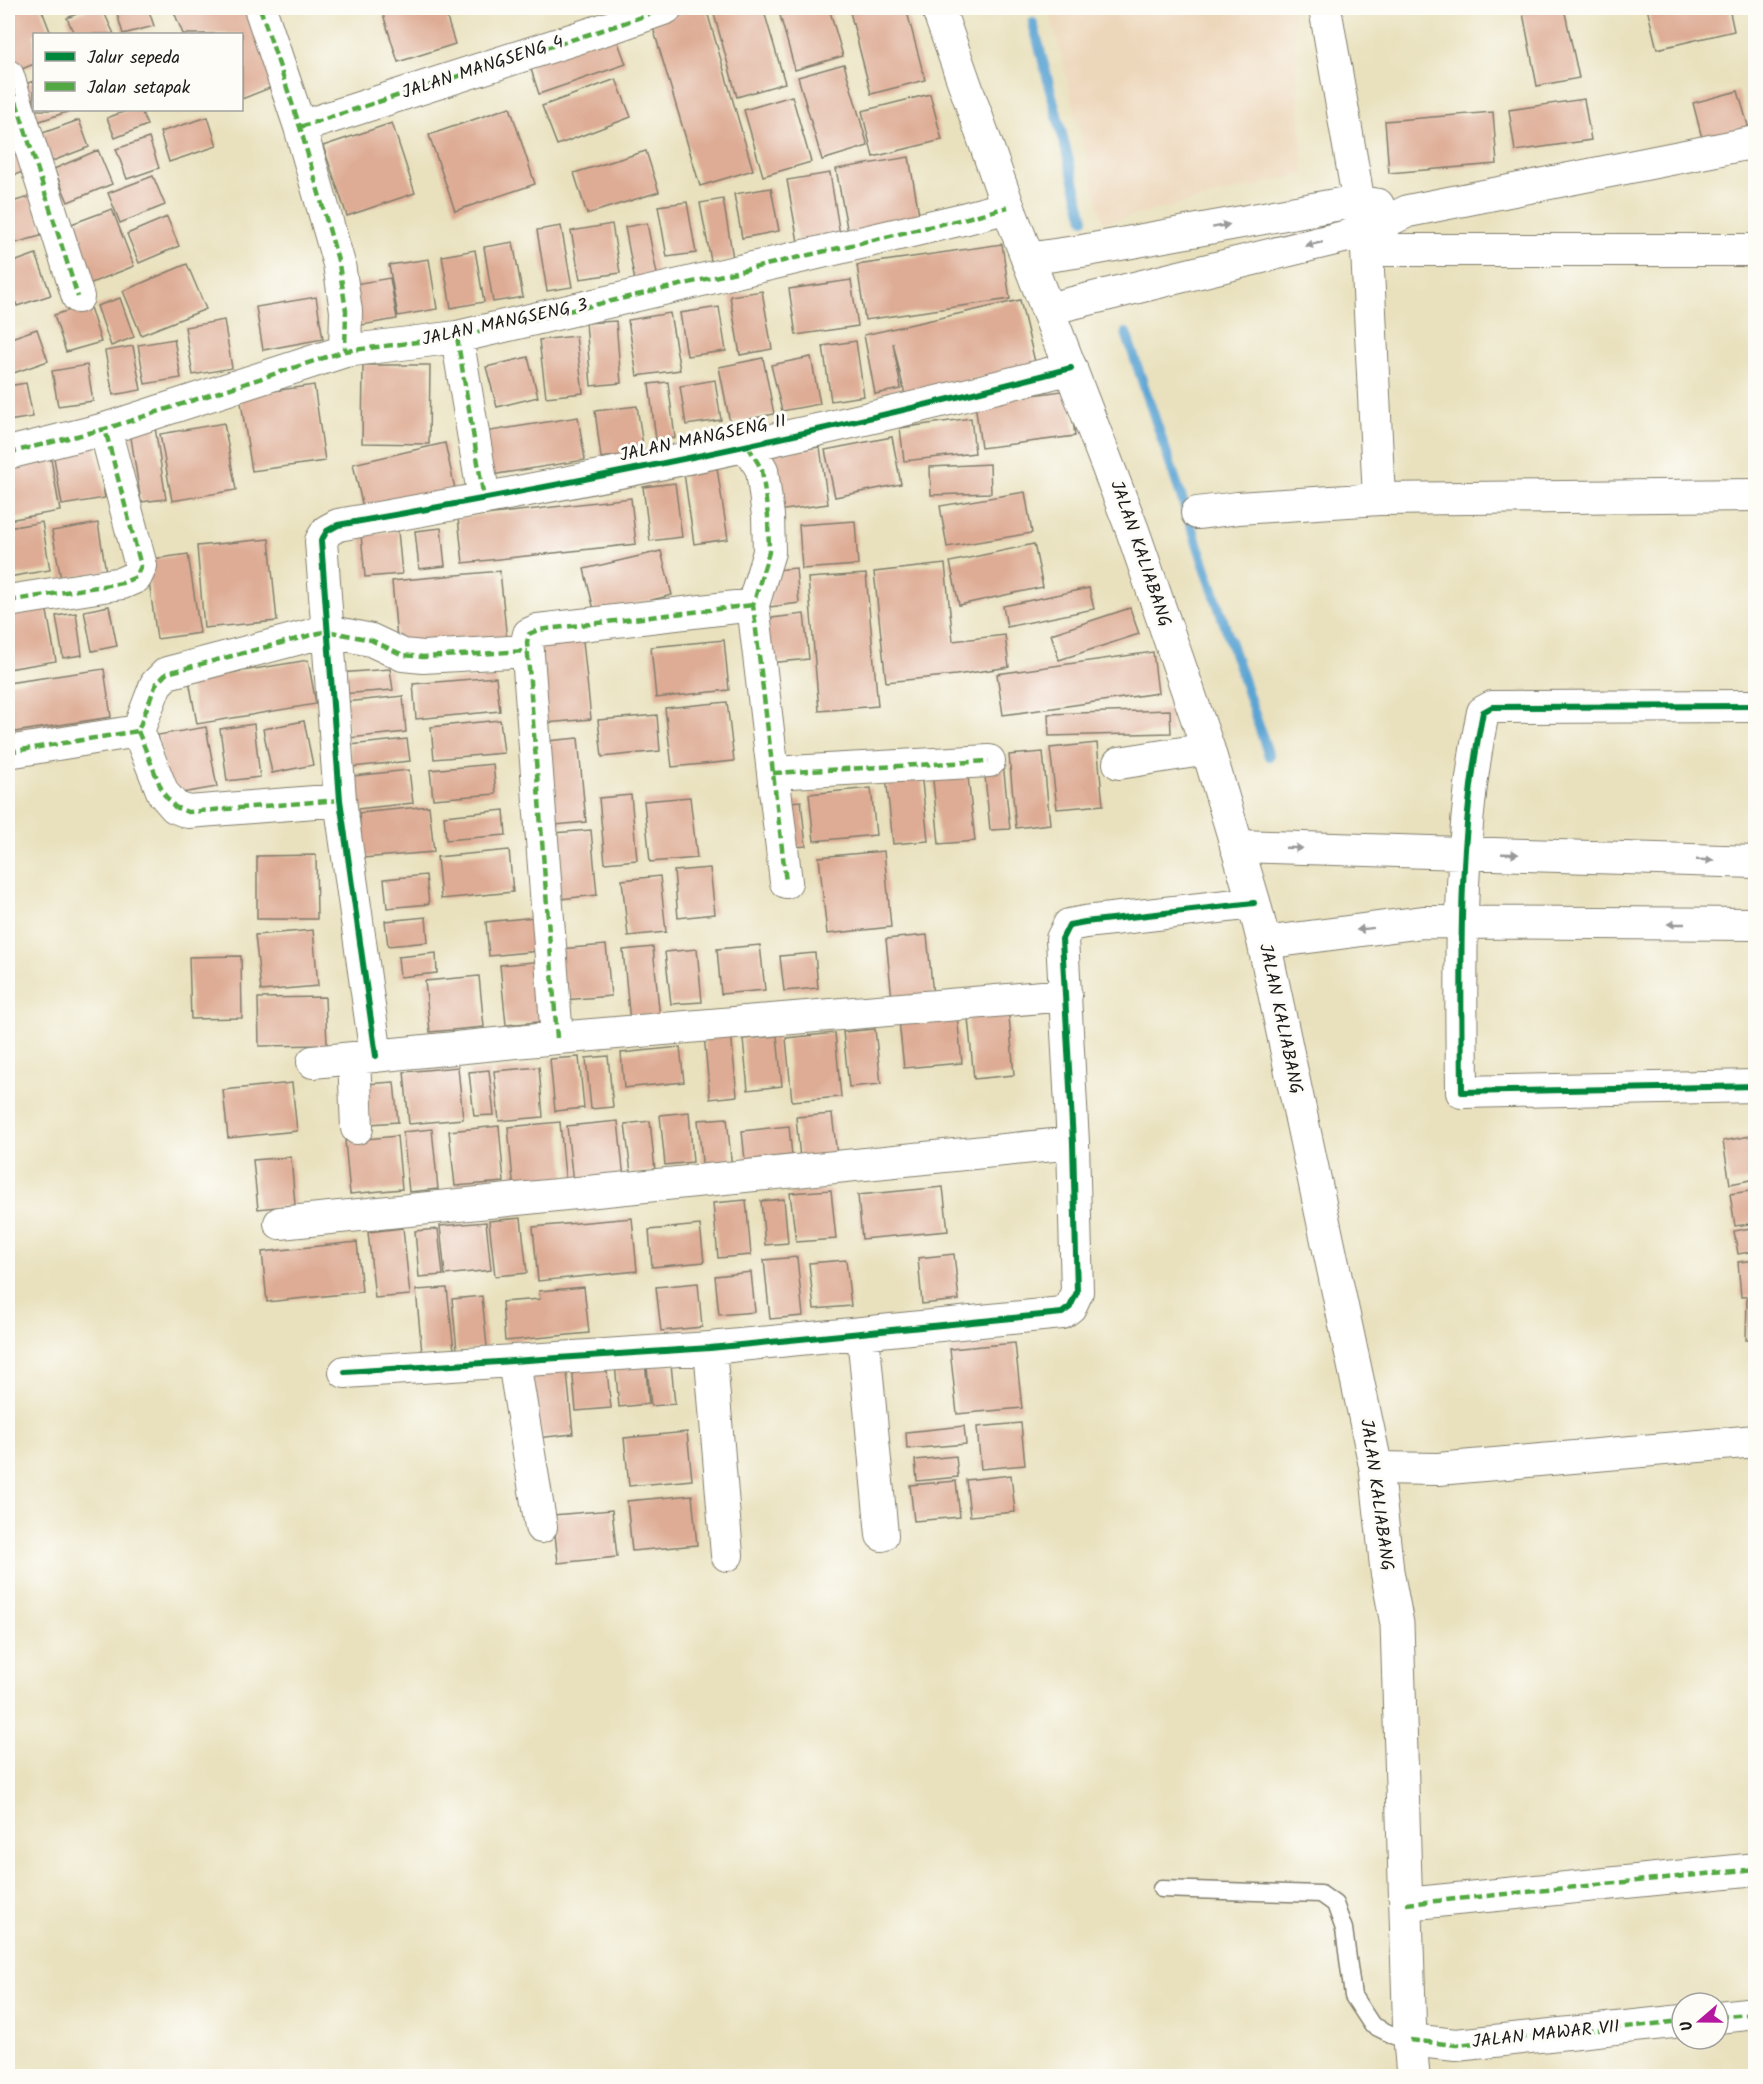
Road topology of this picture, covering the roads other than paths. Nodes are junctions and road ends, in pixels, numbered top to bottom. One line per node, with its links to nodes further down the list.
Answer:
1 (260, 8): 6 (street)
2 (666, 8): 6 (street, JALAN MANGSENG 4)
3 (938, 8): 9 (main road, JALAN KALIABANG)
4 (1325, 8): 8 (street)
5 (8, 76): 14 (street)
6 (300, 127): 17 (street)
7 (1755, 142): 10 (street)
8 (1358, 201): 10 (street); 11 (street); 13 (street, one-way to 8)
9 (1008, 207): 13 (main road, JALAN KALIABANG); 16 (street, JALAN MANGSENG 3)
10 (1408, 211): 11 (street)
11 (1365, 241): 12 (street); 15 (street, one-way to 15); 24 (street)
12 (1755, 250)
13 (1027, 259): 15 (main road, JALAN KALIABANG)
14 (78, 297)
15 (1048, 309): 18 (main road, JALAN KALIABANG)
16 (457, 337): 17 (street, JALAN MANGSENG 3); 23 (street)
17 (345, 351): 19 (street, JALAN MANGSENG 3)
18 (1071, 368): 20 (street, JALAN MANGSENG II); 32 (main road, JALAN KALIABANG)
19 (105, 429): 21 (street, JALAN MANGSENG 3); 26 (street)
20 (748, 446): 23 (street, JALAN MANGSENG II); 27 (street)
21 (8, 453)
22 (1755, 495): 24 (street)
23 (484, 499): 28 (street, JALAN MANGSENG II)
24 (1380, 499): 25 (street)
25 (1197, 513)
26 (8, 601)
27 (753, 605): 29 (street); 36 (street)
28 (327, 631): 29 (street); 31 (street); 37 (street)
29 (528, 651): 47 (street)
30 (1755, 706): 39 (street)
31 (138, 731): 33 (street); 37 (street)
32 (1208, 749): 35 (street); 38 (main road, JALAN KALIABANG)
33 (8, 752)
34 (989, 761): 36 (street)
35 (1119, 763)
36 (773, 772): 41 (street)
37 (340, 800): 48 (street)
38 (1236, 846): 39 (street, one-way to 39); 42 (main road, JALAN KALIABANG)
39 (1463, 853): 40 (street, one-way to 40); 43 (street)
40 (1755, 862)
41 (786, 882)
42 (1254, 903): 45 (main road, JALAN KALIABANG); 46 (street)
43 (1461, 923): 44 (street, one-way to 43); 45 (street, one-way to 45); 50 (street)
44 (1755, 924)
45 (1264, 943): 59 (main road, JALAN KALIABANG)
46 (1066, 995): 47 (street); 52 (street)
47 (557, 1038): 48 (street)
48 (365, 1057): 49 (street); 51 (street)
49 (313, 1062)
50 (1755, 1086)
51 (357, 1128)
52 (1073, 1143): 53 (street); 54 (street)
53 (280, 1223)
54 (863, 1334): 55 (street); 61 (street)
55 (710, 1348): 56 (street); 62 (street)
56 (514, 1362): 57 (street); 60 (street)
57 (345, 1372)
58 (1755, 1441): 59 (street)
59 (1376, 1468): 65 (main road, JALAN KALIABANG)
60 (541, 1527)
61 (882, 1535)
62 (727, 1555)
63 (1755, 1869): 65 (street)
64 (1161, 1889): 69 (lane)
65 (1406, 1904): 69 (main road, JALAN KALIABANG)
66 (1755, 2013): 67 (street)
67 (1730, 2016)
68 (1670, 2022): 69 (street, JALAN MAWAR VII)
69 (1410, 2040): 70 (main road, JALAN KALIABANG)
70 (1413, 2076)

